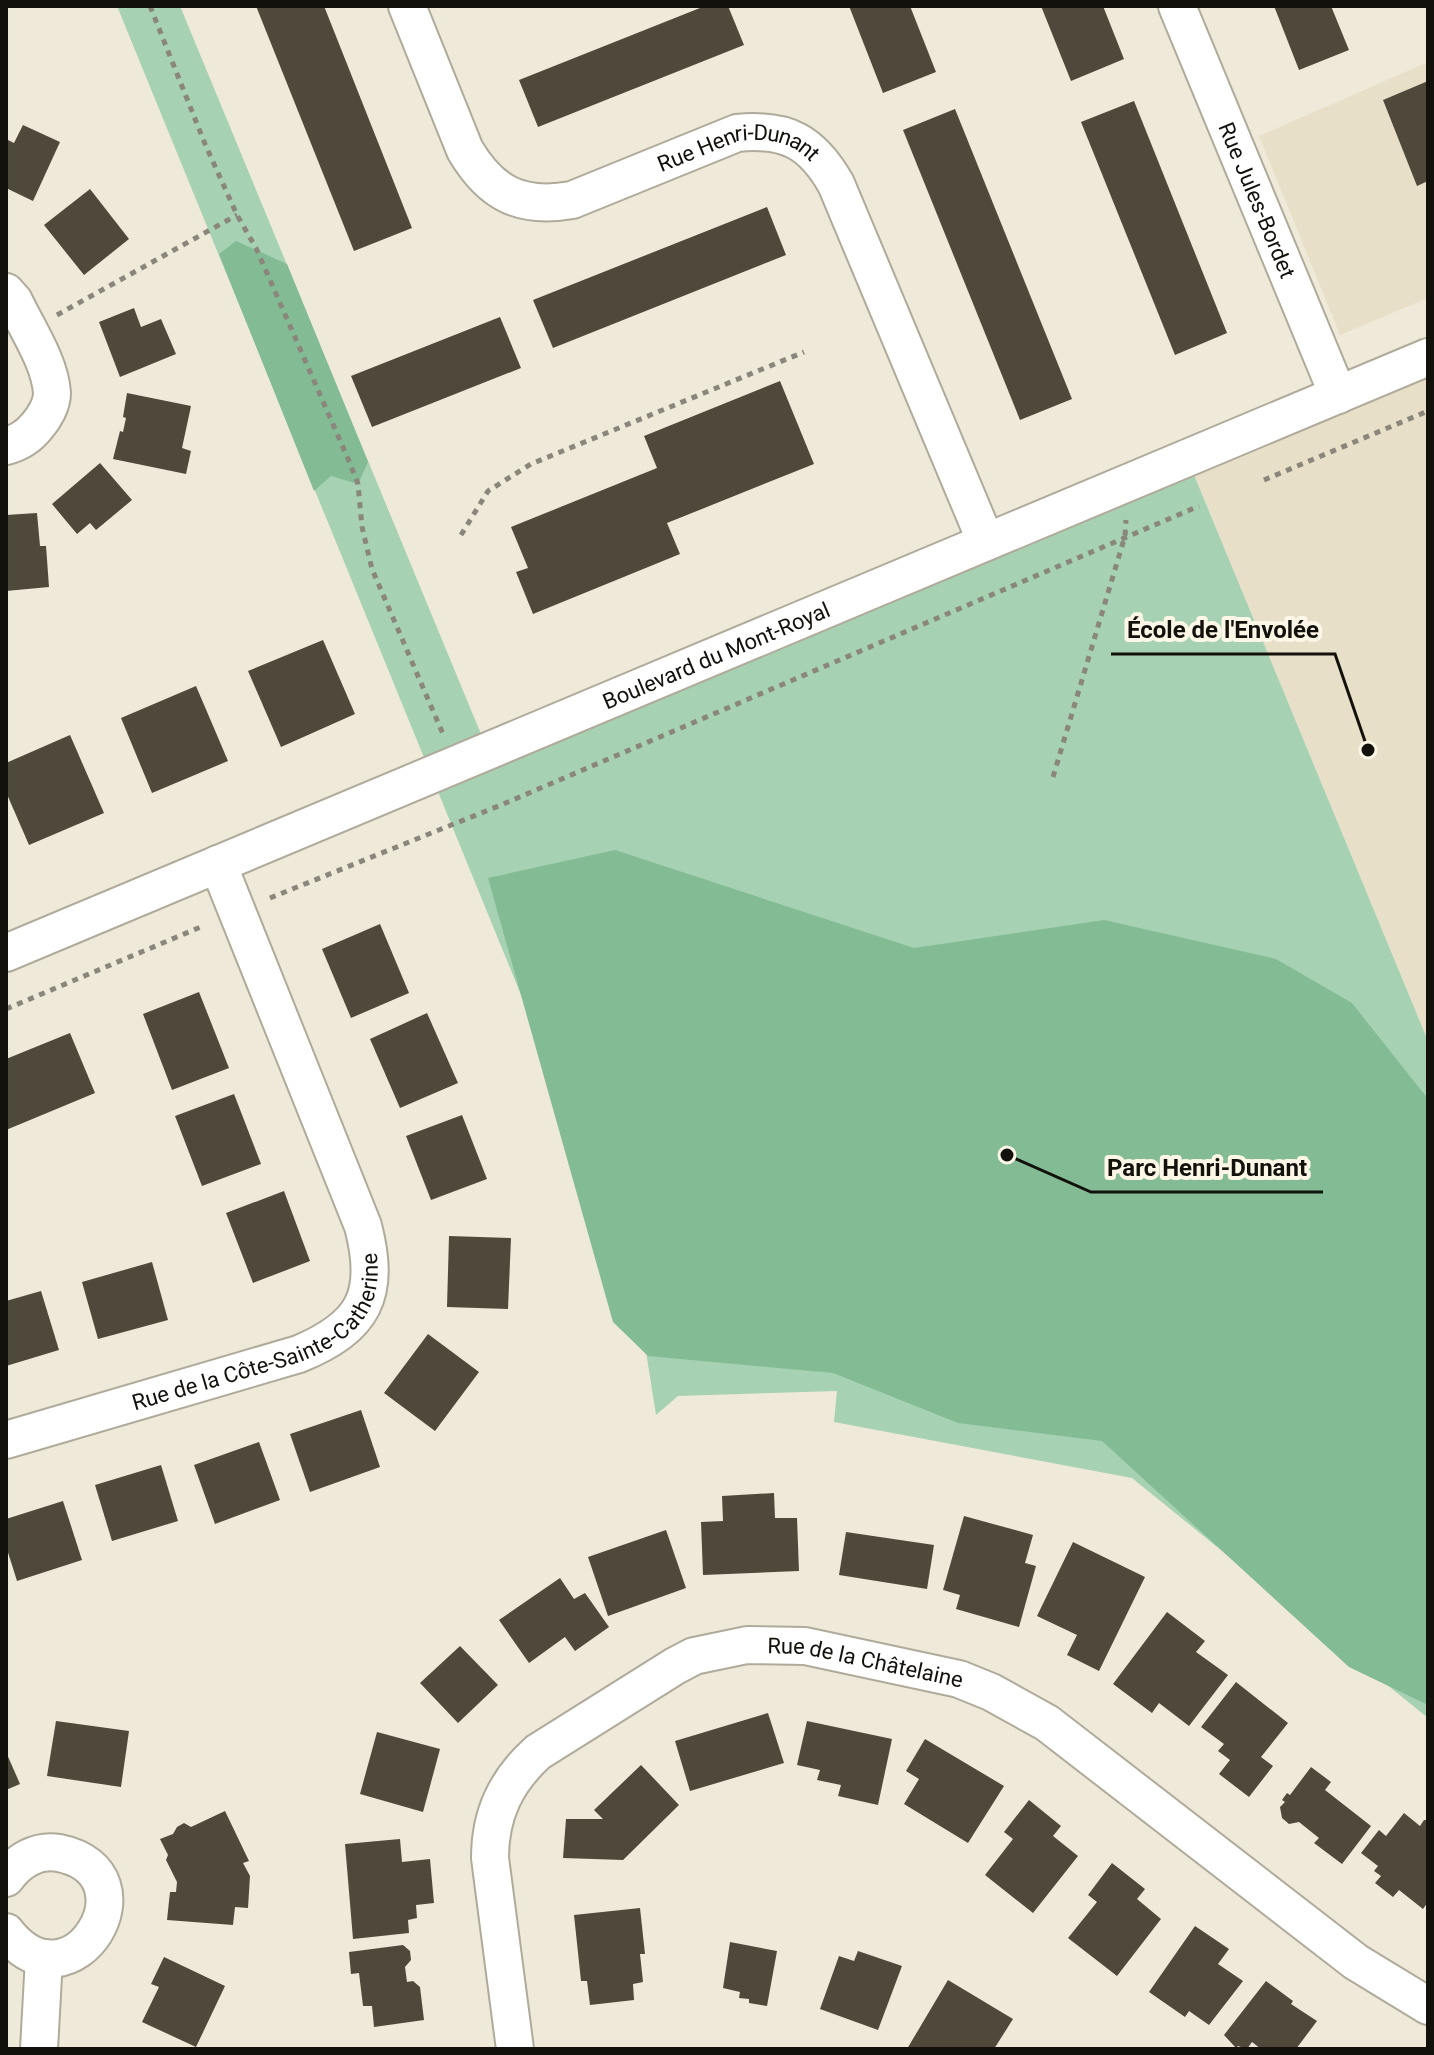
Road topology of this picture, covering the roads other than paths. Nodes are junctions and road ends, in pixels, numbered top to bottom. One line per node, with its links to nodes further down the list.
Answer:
1 (407, 6): 7 (street, Rue Henri-Dunant)
2 (1177, 6): 5 (street, Rue Jules-Bordet)
3 (6, 292): 6 (street)
4 (1428, 357): 5 (street, Boulevard du Mont-Royal)
5 (1338, 395): 7 (street, Boulevard du Mont-Royal)
6 (6, 446)
7 (986, 542): 8 (street, Boulevard du Mont-Royal)
8 (218, 864): 9 (street, Boulevard du Mont-Royal); 10 (street, Rue de la Côte-Sainte-Catherine)
9 (6, 953)
10 (6, 1440)
11 (6, 1878): 13 (street)
12 (6, 1932): 13 (street)
13 (44, 1958): 15 (street)
14 (1428, 2006): 16 (street, Rue de la Châtelaine)
15 (39, 2049)
16 (515, 2049)

